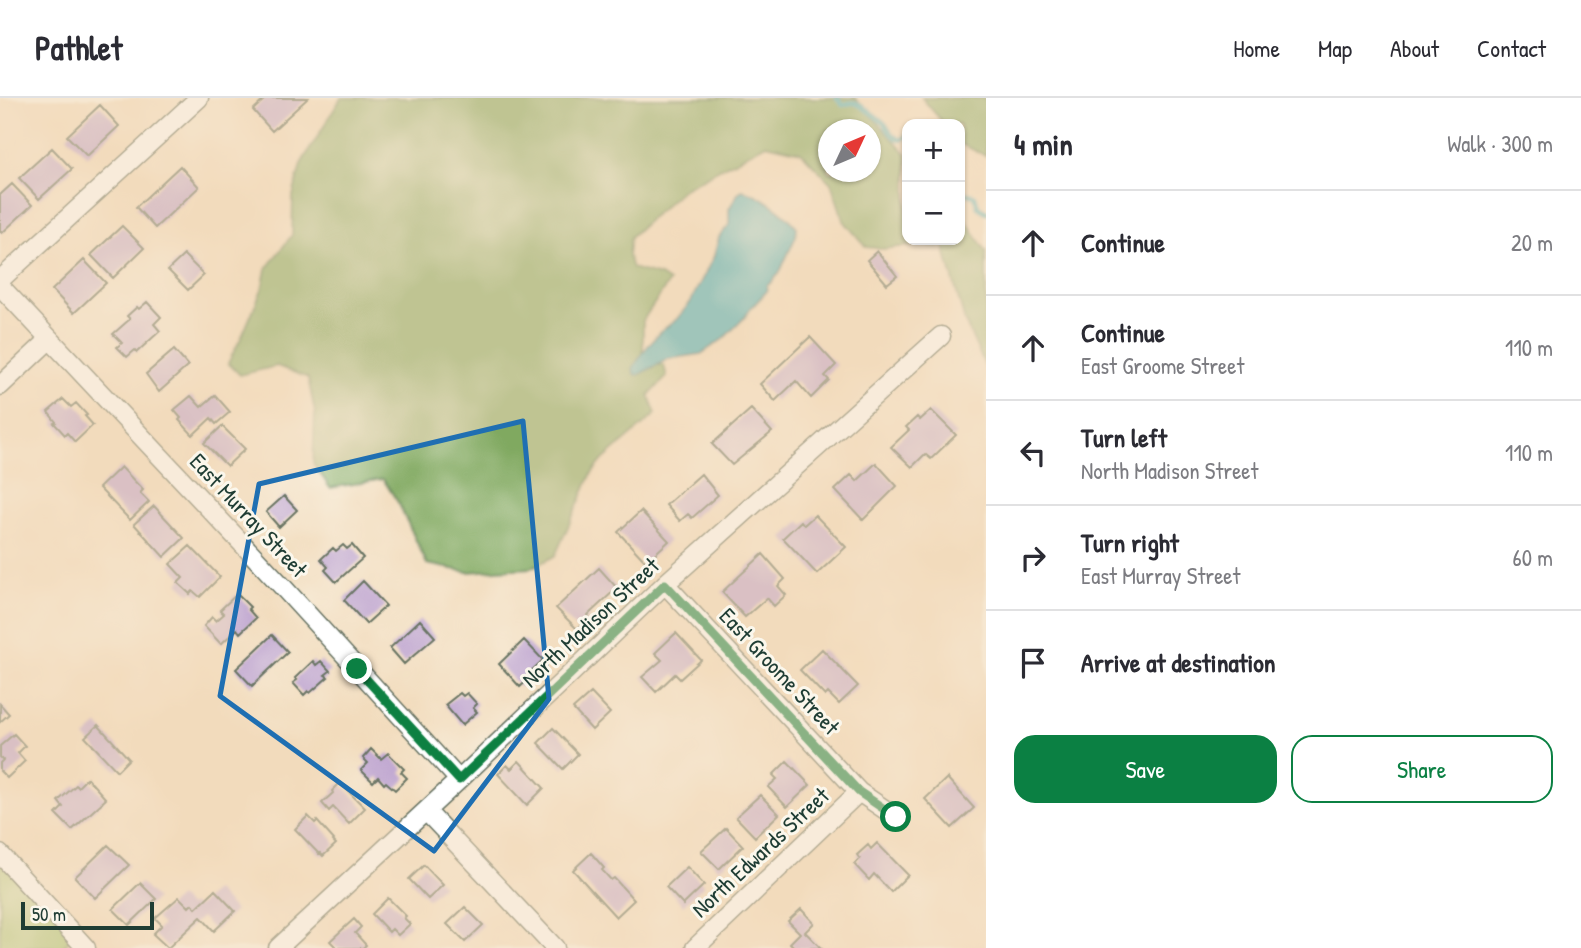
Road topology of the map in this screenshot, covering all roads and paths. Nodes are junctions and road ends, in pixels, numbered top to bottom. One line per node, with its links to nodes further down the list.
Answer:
1 (198, 98): 2 (street)
2 (0, 280)
3 (0, 286): 5 (street, East Murray Street)
4 (941, 335): 7 (street, North Madison Street)
5 (50, 339): 6 (street); 8 (street, East Murray Street)
6 (0, 386)
7 (665, 584): 8 (street, North Madison Street); 9 (street, East Groome Street)
8 (459, 780): 10 (street, North Madison Street)
9 (859, 792): 11 (street, East Groome Street); 16 (street, North Edwards Street)
10 (425, 811): 14 (street, North Madison Street); 15 (street)
11 (896, 817)
12 (0, 854): 13 (street)
13 (86, 948)
14 (278, 948)
15 (555, 948)
16 (695, 948)

